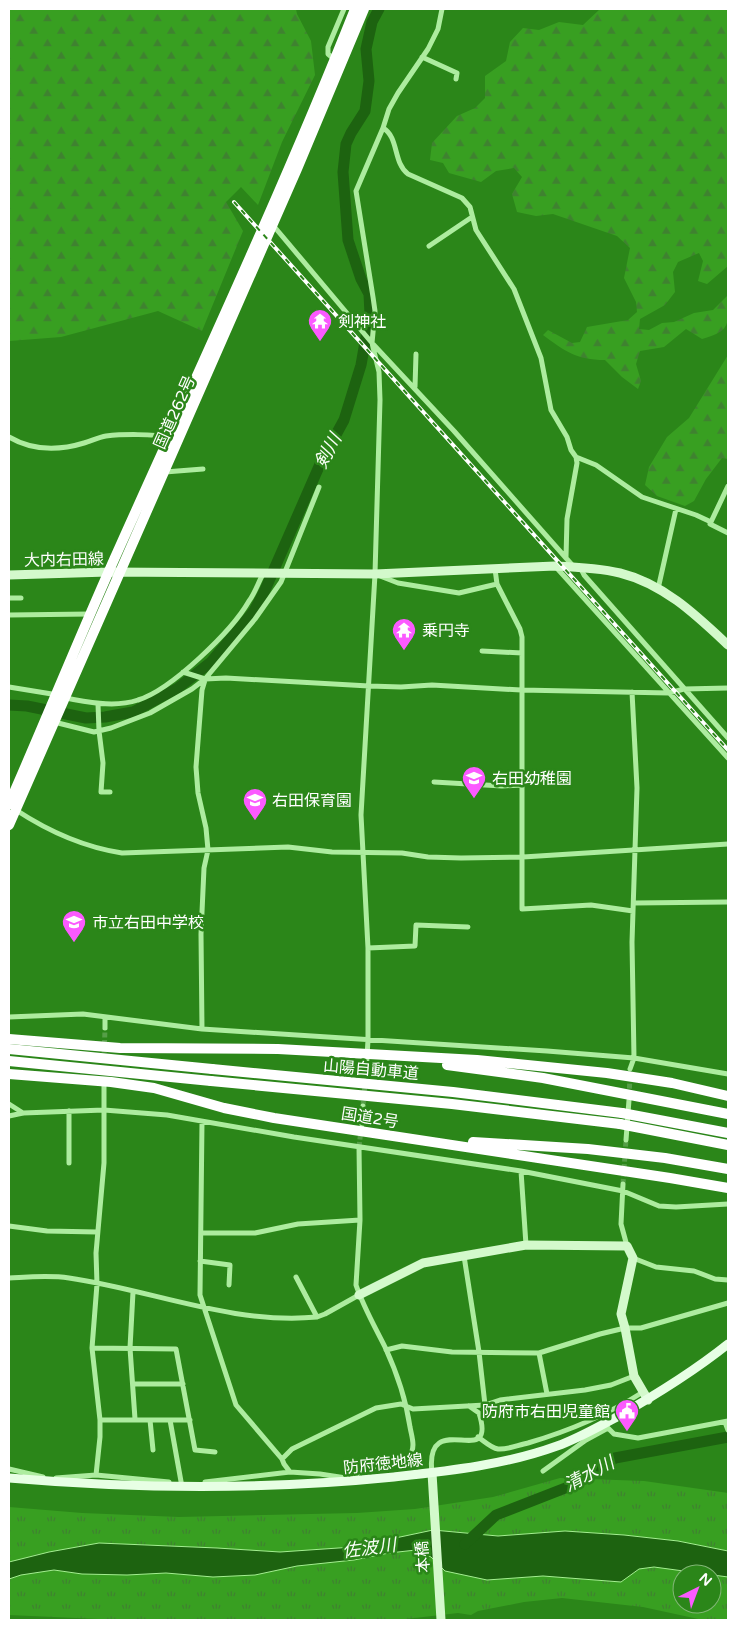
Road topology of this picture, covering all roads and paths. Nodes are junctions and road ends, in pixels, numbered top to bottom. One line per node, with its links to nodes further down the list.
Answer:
1 (344, 9): 6 (street)
2 (355, 9): 6 (highway, 国道262号)
3 (364, 9): 10 (highway, 国道262号)
4 (442, 9): 5 (street)
5 (422, 57): 7 (street); 8 (street)
6 (334, 59): 16 (highway, 国道262号)
7 (456, 79)
8 (383, 128): 9 (street); 12 (street)
9 (472, 217): 11 (street); 17 (street)
10 (272, 224): 12 (street); 16 (highway, 国道262号)
11 (429, 246)
12 (372, 343): 14 (street); 33 (street)
13 (416, 354): 14 (street)
14 (415, 387): 25 (street)
15 (9, 437): 16 (street)
16 (174, 439): 19 (highway, 国道262号); 29 (highway, 国道262号)
17 (576, 457): 22 (street); 25 (street)
18 (203, 469): 19 (street)
19 (164, 472): 30 (highway, 国道262号)
20 (728, 486): 23 (street)
21 (319, 487): 32 (street)
22 (676, 509): 23 (street); 36 (street)
23 (711, 522): 24 (street)
24 (728, 533)
25 (566, 558): 27 (street)
26 (555, 566): 27 (street, 大内右田線); 28 (street, 大内右田線); 52 (street)
27 (577, 567): 36 (street, 大内右田線); 49 (street)
28 (495, 569): 33 (street, 大内右田線); 35 (street)
29 (108, 572): 30 (street, 大内右田線); 34 (street, 大内右田線); 39 (highway, 国道262号)
30 (120, 572): 31 (street, 大内右田線); 53 (highway, 国道262号)
31 (264, 574): 32 (street, 大内右田線); 44 (street)
32 (282, 574): 33 (street, 大内右田線); 45 (street)
33 (375, 574): 35 (street); 47 (street)
34 (9, 575)
35 (497, 584): 43 (street)
36 (658, 589): 41 (street, 大内右田線)
37 (9, 598): 38 (street)
38 (21, 598)
39 (90, 614): 40 (street); 53 (highway, 国道262号)
40 (9, 615)
41 (728, 645)
42 (482, 651): 43 (street)
43 (522, 653): 50 (street)
44 (184, 672): 45 (street); 54 (street)
45 (202, 678): 47 (street); 56 (street); 65 (street)
46 (9, 686): 53 (street)
47 (369, 686): 50 (street); 67 (street)
48 (728, 688): 49 (street)
49 (684, 689): 52 (street); 57 (street)
50 (521, 690): 51 (street); 60 (street)
51 (632, 692): 52 (street); 66 (street)
52 (669, 693): 58 (street)
53 (60, 698): 54 (street); 55 (highway, 国道262号)
54 (98, 704): 56 (street)
55 (52, 720): 56 (street); 62 (highway, 国道262号)
56 (99, 731): 61 (street)
57 (728, 738)
58 (728, 758)
59 (434, 782): 60 (street)
60 (522, 785): 68 (street)
61 (110, 792)
62 (11, 806): 63 (highway, 国道262号); 65 (street)
63 (9, 825)
64 (728, 844): 66 (street)
65 (208, 850): 67 (street); 77 (street)
66 (636, 851): 68 (street); 70 (street)
67 (362, 853): 68 (street); 73 (street)
68 (523, 857): 71 (street)
69 (728, 902): 70 (street)
70 (634, 903): 71 (street)
71 (633, 911): 83 (street)
72 (468, 927): 73 (street)
73 (368, 948): 79 (street)
74 (9, 1017): 75 (street)
75 (105, 1017): 76 (street); 77 (street)
76 (104, 1028)
77 (202, 1029): 79 (street)
78 (9, 1039): 81 (highway)
79 (368, 1040): 81 (street); 83 (street)
80 (9, 1049): 101 (highway, 山陽自動車道, bridge)
81 (367, 1054): 82 (highway); 86 (street)
82 (387, 1055): 90 (highway); 97 (highway)
83 (634, 1058): 85 (street); 88 (street)
84 (9, 1061): 104 (highway, 山陽自動車道, bridge)
85 (630, 1068)
86 (366, 1073)
87 (10, 1074): 102 (highway, 国道2号)
88 (728, 1074)
89 (104, 1083): 94 (street)
90 (728, 1096)
91 (628, 1100): 103 (street)
92 (9, 1104): 96 (street)
93 (363, 1106): 100 (street)
94 (104, 1110): 95 (street); 99 (street); 115 (street)
95 (69, 1111): 96 (street); 106 (street)
96 (23, 1113): 98 (street)
97 (728, 1114)
98 (9, 1116)
99 (202, 1122): 105 (street); 116 (street)
100 (362, 1126)
101 (728, 1133)
102 (406, 1138): 107 (highway); 110 (highway, 国道2号)
103 (626, 1140)
104 (728, 1145)
105 (359, 1146): 108 (street); 113 (street)
106 (68, 1163)
107 (728, 1169)
108 (521, 1171): 111 (street); 117 (street)
109 (623, 1184): 111 (street)
110 (728, 1188)
111 (623, 1191): 112 (street); 118 (street)
112 (728, 1204)
113 (360, 1220): 116 (street); 128 (street)
114 (9, 1226): 115 (street)
115 (97, 1232): 125 (street)
116 (201, 1233): 121 (street)
117 (526, 1245): 118 (street); 119 (street)
118 (627, 1246): 120 (street)
119 (464, 1256): 128 (street); 137 (street)
120 (632, 1258): 124 (street); 132 (street)
121 (200, 1261): 126 (street); 130 (street)
122 (9, 1278): 125 (street)
123 (296, 1278): 131 (street)
124 (728, 1280)
125 (97, 1284): 127 (street); 134 (street)
126 (229, 1286)
127 (133, 1292): 130 (street); 135 (street)
128 (359, 1295): 131 (street); 136 (street)
129 (728, 1303): 132 (street)
130 (204, 1308): 131 (street); 158 (street)
131 (317, 1317)
132 (625, 1328): 138 (street); 139 (street)
133 (728, 1344): 143 (main road, 防府徳地線)
134 (92, 1348): 135 (street); 148 (street)
135 (130, 1348): 140 (street); 141 (street)
136 (386, 1350): 137 (street); 146 (street)
137 (479, 1352): 138 (street); 144 (street)
138 (539, 1353): 142 (street)
139 (634, 1376): 142 (street); 143 (street)
140 (133, 1384): 141 (street); 147 (street)
141 (183, 1384): 151 (street)
142 (547, 1394): 144 (street)
143 (646, 1396): 153 (main road, 防府徳地線); 155 (street)
144 (485, 1405): 145 (street)
145 (468, 1406): 146 (street); 155 (street)
146 (407, 1407): 158 (street); 166 (street)
147 (135, 1419): 148 (street); 149 (street)
148 (100, 1420): 163 (street)
149 (150, 1420): 150 (street); 156 (street)
150 (170, 1420): 151 (street); 167 (street)
151 (190, 1420): 157 (street)
152 (727, 1422): 153 (street); 154 (street)
153 (606, 1426): 160 (street); 162 (main road, 防府徳地線)
154 (728, 1430)
155 (478, 1437): 162 (street)
156 (153, 1450)
157 (216, 1452)
158 (282, 1459): 161 (street)
159 (9, 1469): 165 (street)
160 (543, 1471)
161 (290, 1472): 166 (street); 167 (street)
162 (432, 1473): 166 (main road, 防府徳地線); 168 (street, 本橋)
163 (96, 1475): 165 (street); 167 (street)
164 (9, 1478): 165 (main road, 防府徳地線)
165 (49, 1480): 167 (main road, 防府徳地線)
166 (355, 1481): 167 (main road, 防府徳地線)
167 (181, 1485)
168 (441, 1620)

